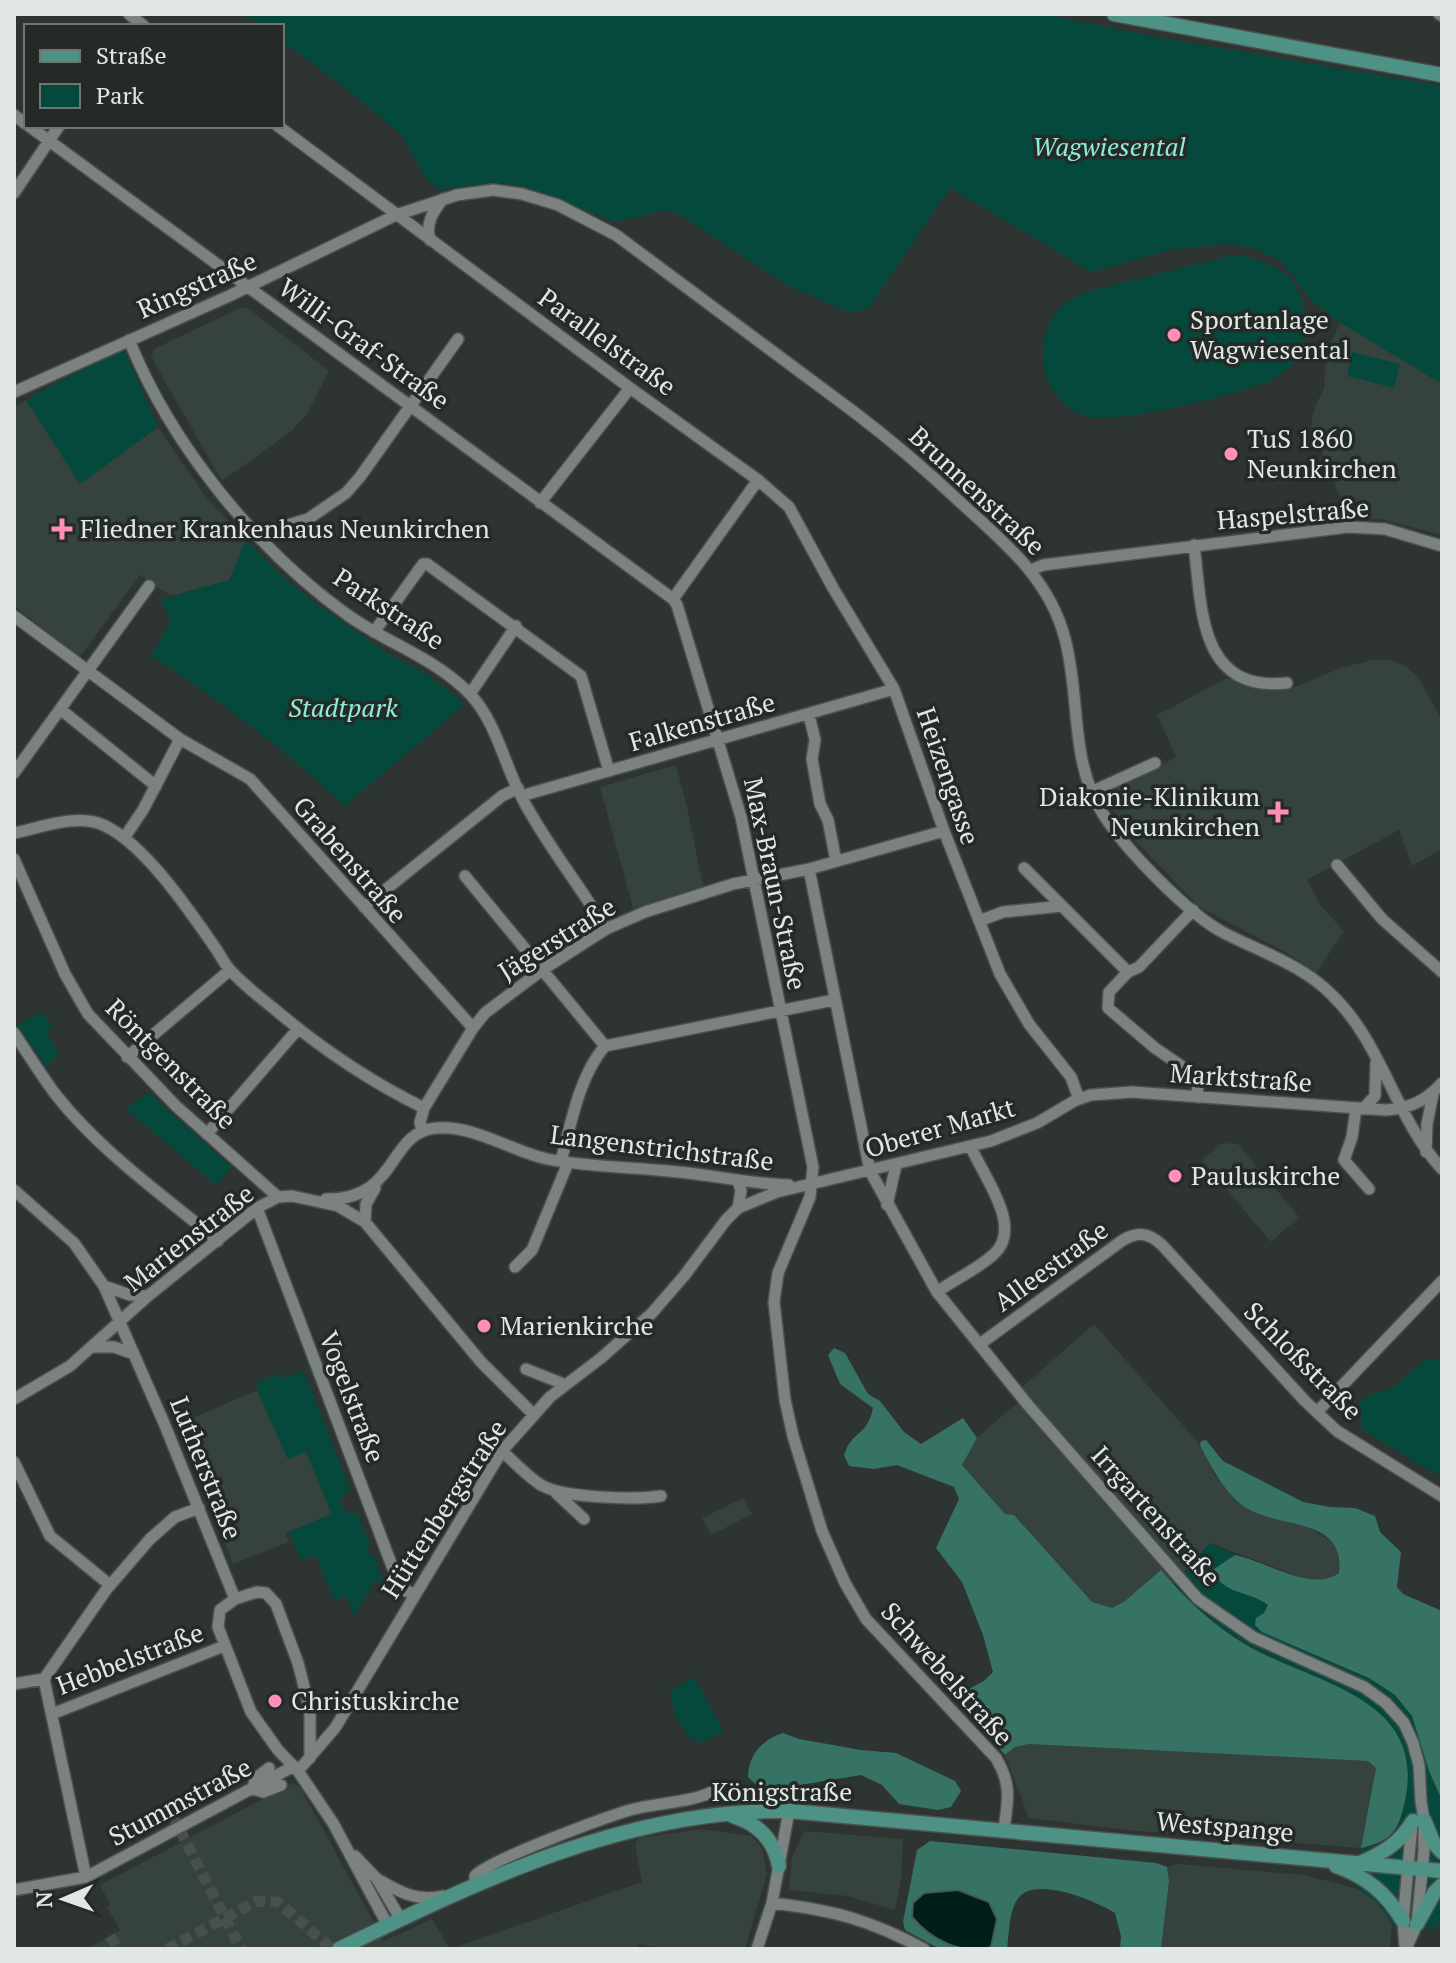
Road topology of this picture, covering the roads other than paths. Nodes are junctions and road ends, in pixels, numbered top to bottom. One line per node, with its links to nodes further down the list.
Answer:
1 (1114, 14): 2 (main road)
2 (1442, 75)
3 (31, 128): 6 (street, Willi-Graf-Straße)
4 (58, 128): 6 (street)
5 (281, 128): 9 (street, Parallelstraße)
6 (48, 141): 7 (street); 11 (street, Willi-Graf-Straße)
7 (14, 193)
8 (443, 199): 9 (street, Brunnenstraße); 10 (street); 22 (street, Brunnenstraße)
9 (396, 215): 10 (street, Parallelstraße); 11 (street, Ringstraße)
10 (430, 240): 14 (street, Parallelstraße)
11 (248, 287): 13 (street, Ringstraße); 16 (street, Willi-Graf-Straße)
12 (458, 339): 16 (street)
13 (129, 340): 15 (street, Ringstraße); 19 (street, Parkstraße)
14 (630, 388): 17 (street, Parallelstraße); 18 (street)
15 (14, 392)
16 (411, 405): 18 (street, Willi-Graf-Straße); 19 (street)
17 (758, 480): 24 (street); 30 (street, Heizengasse)
18 (540, 503): 24 (street, Willi-Graf-Straße)
19 (257, 534): 27 (street, Parkstraße)
20 (1194, 545): 21 (street, Haspelstraße); 22 (street, Haspelstraße); 29 (street, Haspelstraße)
21 (1442, 546)
22 (1031, 570): 41 (street, Brunnenstraße)
23 (149, 586): 28 (street)
24 (673, 599): 35 (street, Max-Braun-Straße)
25 (14, 616): 28 (street, Grabenstraße)
26 (516, 626): 27 (street); 31 (street); 37 (street)
27 (374, 632): 31 (street, Parkstraße)
28 (86, 671): 32 (street); 34 (street, Grabenstraße)
29 (1287, 683)
30 (894, 689): 33 (street, Falkenstraße); 42 (street, Heizengasse)
31 (470, 694): 40 (street, Parkstraße)
32 (60, 709): 38 (street); 39 (street)
33 (809, 715): 35 (street, Falkenstraße); 46 (street)
34 (180, 739): 39 (street); 53 (street, Grabenstraße)
35 (719, 739): 37 (street, Falkenstraße); 51 (street, Max-Braun-Straße)
36 (1155, 763): 41 (street)
37 (609, 771): 40 (street, Falkenstraße)
38 (14, 773)
39 (156, 786): 44 (street)
40 (520, 792): 53 (street, Falkenstraße); 56 (street, Parkstraße)
41 (1091, 792): 54 (street, Brunnenstraße)
42 (944, 831): 46 (street, Jägerstraße); 55 (street, Heizengasse)
43 (14, 833): 44 (street)
44 (124, 838): 57 (street)
45 (14, 859): 68 (street, Röntgenstraße)
46 (836, 861): 49 (street, Jägerstraße)
47 (1337, 865): 60 (street)
48 (1024, 868): 52 (street)
49 (809, 869): 51 (street, Jägerstraße); 61 (street, Irrgartenstraße)
50 (465, 876): 58 (street)
51 (755, 879): 56 (street, Jägerstraße); 62 (street, Max-Braun-Straße)
52 (1062, 906): 55 (street); 59 (street)
53 (364, 907): 63 (street, Grabenstraße)
54 (1193, 910): 59 (street); 67 (street, Brunnenstraße)
55 (979, 921): 72 (street, Heizengasse)
56 (606, 929): 58 (street, Jägerstraße)
57 (230, 970): 64 (street); 68 (street)
58 (542, 970): 63 (street, Jägerstraße); 66 (street)
59 (1128, 972): 71 (street)
60 (1442, 972)
61 (834, 1000): 62 (street); 83 (street, Irrgartenstraße)
62 (781, 1011): 66 (street); 86 (street, Max-Braun-Straße)
63 (473, 1028): 73 (street, Jägerstraße)
64 (298, 1029): 73 (street); 77 (street)
65 (14, 1033): 96 (street)
66 (605, 1046): 80 (street)
67 (1374, 1053): 74 (street); 75 (street, Brunnenstraße)
68 (127, 1057): 77 (street, Röntgenstraße)
69 (1442, 1083): 70 (street)
70 (1433, 1093): 75 (street); 79 (street)
71 (1197, 1097): 72 (street, Marktstraße); 74 (street, Marktstraße)
72 (1079, 1099): 78 (street, Oberer Markt)
73 (424, 1108): 76 (street, Jägerstraße)
74 (1360, 1108): 75 (street, Marktstraße); 87 (street)
75 (1401, 1109): 79 (street, Brunnenstraße)
76 (422, 1131): 80 (street, Langenstrichstraße); 84 (street)
77 (207, 1134): 89 (street, Röntgenstraße)
78 (971, 1147): 81 (street, Oberer Markt); 100 (street)
79 (1426, 1152): 82 (street, Brunnenstraße)
80 (564, 1162): 85 (street, Langenstrichstraße); 97 (street)
81 (896, 1165): 83 (street, Oberer Markt); 91 (street)
82 (1442, 1169)
83 (870, 1171): 86 (street, Oberer Markt); 91 (street, Irrgartenstraße)
84 (380, 1180): 90 (street); 94 (street)
85 (738, 1180): 86 (street, Langenstrichstraße); 93 (street)
86 (809, 1184): 93 (street, Hüttenbergstraße); 136 (street, Schwebelstraße)
87 (1369, 1189)
88 (14, 1190): 99 (street, Lutherstraße)
89 (278, 1197): 90 (street, Marienstraße); 92 (street, Marienstraße)
90 (313, 1199): 94 (street, Marienstraße)
91 (887, 1205): 100 (street, Irrgartenstraße)
92 (257, 1208): 96 (street, Marienstraße); 119 (street, Vogelstraße)
93 (738, 1208): 110 (street, Hüttenbergstraße)
94 (365, 1222): 110 (street, Marienstraße)
95 (1151, 1235): 103 (street, Alleestraße); 109 (street, Schloßstraße)
96 (218, 1241): 101 (street, Marienstraße)
97 (515, 1267)
98 (1442, 1281): 109 (street)
99 (104, 1286): 101 (street); 102 (street, Lutherstraße)
100 (937, 1292): 103 (street, Irrgartenstraße)
101 (148, 1296): 102 (street, Marienstraße)
102 (120, 1322): 104 (street, Marienstraße); 105 (street, Lutherstraße)
103 (980, 1344): 134 (street, Irrgartenstraße)
104 (92, 1347): 105 (street); 108 (street, Marienstraße)
105 (134, 1354): 116 (street, Lutherstraße)
106 (526, 1369): 107 (street)
107 (561, 1383)
108 (14, 1399)
109 (1317, 1412): 115 (street, Schloßstraße)
110 (533, 1414): 111 (street, Hüttenbergstraße)
111 (502, 1451): 113 (street); 119 (street, Hüttenbergstraße)
112 (14, 1462): 118 (street)
113 (552, 1490): 114 (street); 117 (street)
114 (661, 1496)
115 (1442, 1496)
116 (199, 1508): 118 (street); 120 (street, Lutherstraße)
117 (584, 1519)
118 (110, 1585): 122 (street)
119 (414, 1594): 125 (street, Hüttenbergstraße)
120 (235, 1599): 121 (street); 125 (street)
121 (224, 1646): 124 (street, Hebbelstraße); 127 (street)
122 (44, 1679): 123 (street); 124 (street)
123 (14, 1684)
124 (52, 1714): 144 (street)
125 (310, 1759): 127 (street, Hüttenbergstraße)
126 (269, 1768): 129 (street)
127 (296, 1769): 129 (street, Stummstraße); 137 (street)
128 (281, 1785): 129 (street)
129 (253, 1789): 144 (street, Stummstraße)
130 (718, 1789): 131 (street, Königstraße)
131 (632, 1810): 135 (street); 146 (street, Königstraße)
132 (789, 1811): 133 (main road, Königstraße); 136 (main road, Königstraße); 141 (street)
133 (717, 1813): 135 (main road, Königstraße); 141 (main road)
134 (1419, 1820): 138 (main road); 140 (main road); 142 (street, Irrgartenstraße)
135 (638, 1827): 146 (main road, Königstraße)
136 (1004, 1829): 139 (main road, Westspange)
137 (347, 1846): 145 (street); 151 (street)
138 (1442, 1852)
139 (1317, 1859): 140 (main road, Westspange); 152 (main road)
140 (1360, 1863): 142 (main road, Westspange)
141 (779, 1866): 150 (street)
142 (1415, 1868): 143 (main road, Westspange); 152 (street, Irrgartenstraße)
143 (1442, 1871)
144 (86, 1877): 148 (street, Stummstraße)
145 (377, 1879): 149 (street); 151 (street)
146 (475, 1884): 149 (main road, Königstraße)
147 (1442, 1885): 152 (main road)
148 (14, 1890)
149 (451, 1895): 151 (main road, Königstraße)
150 (772, 1903): 154 (street); 155 (street)
151 (393, 1921): 153 (main road, Königstraße)
152 (1410, 1922): 156 (street, Irrgartenstraße)
153 (339, 1949)
154 (757, 1949)
155 (924, 1949)
156 (1406, 1949)

